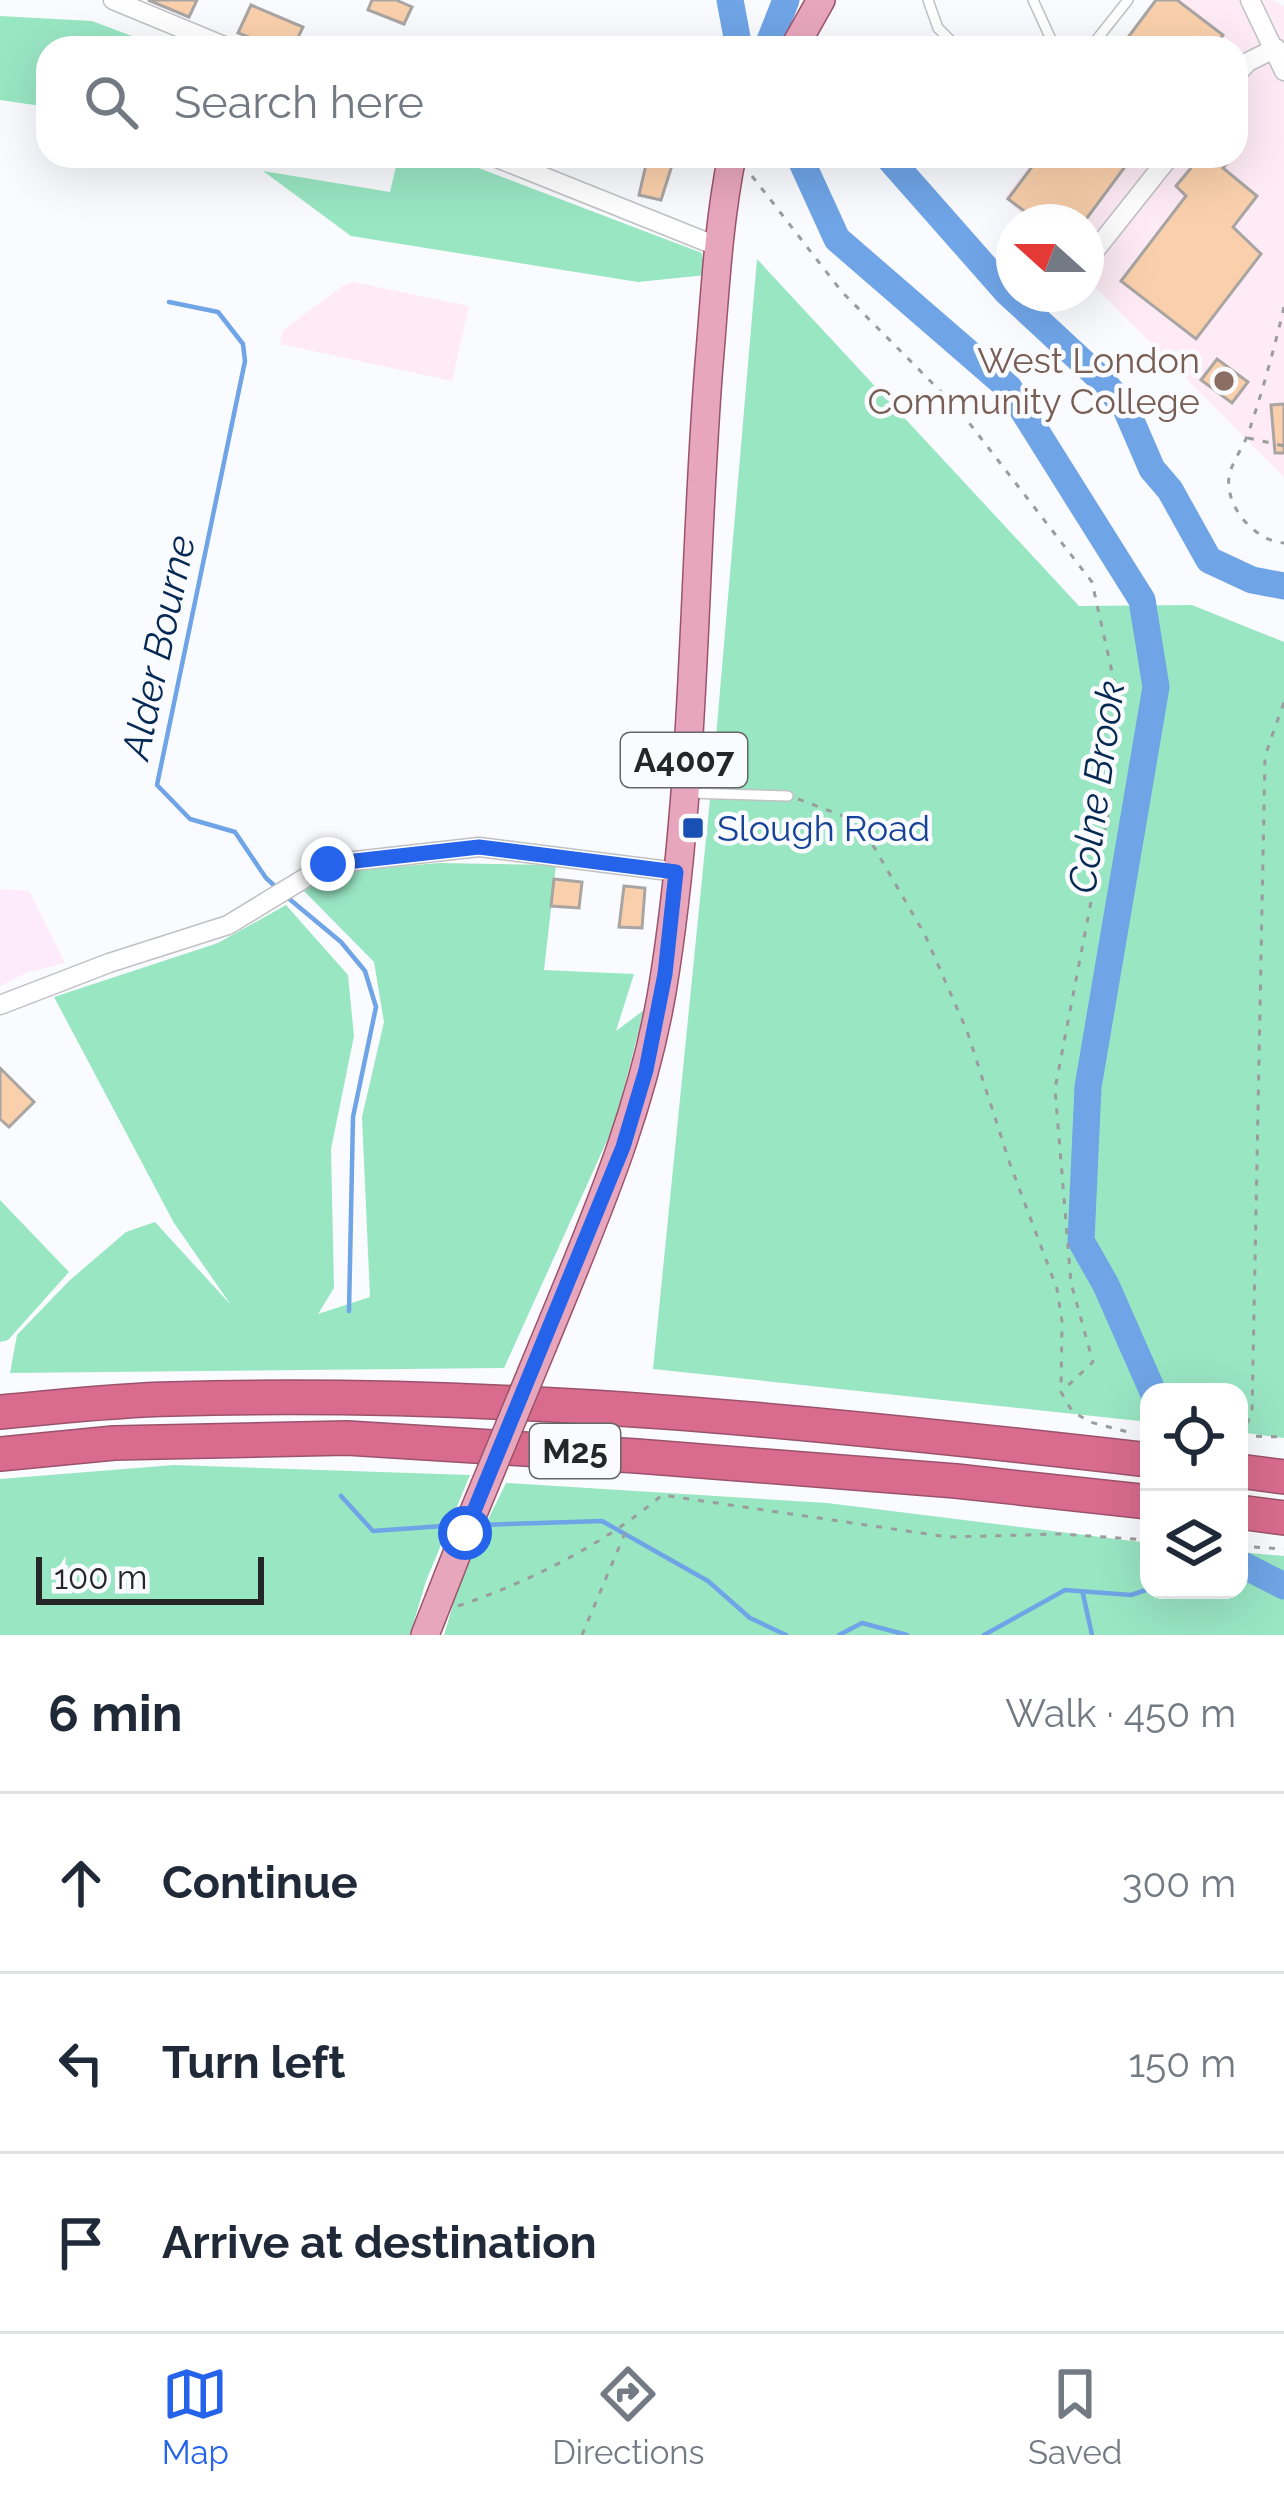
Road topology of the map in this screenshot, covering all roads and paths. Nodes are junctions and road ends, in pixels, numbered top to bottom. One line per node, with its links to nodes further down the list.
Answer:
1 (113, 0): 7 (street)
2 (821, 0): 8 (main road)
3 (928, 0): 9 (lane)
4 (1033, 0): 10 (lane)
5 (1128, 0): 11 (lane)
6 (1258, 1): 12 (street)
7 (201, 36)
8 (801, 36)
9 (946, 36)
10 (1050, 36)
11 (1100, 36)
12 (1276, 48): 13 (street); 14 (street)
13 (1248, 62)
14 (1284, 71)
15 (522, 168): 20 (street)
16 (740, 168): 20 (main road, A4007)
17 (743, 168): 30 (path)
18 (1160, 168): 19 (street)
19 (1104, 239)
20 (718, 247): 26 (main road, A4007)
21 (1284, 308): 22 (path)
22 (1247, 437): 23 (path); 24 (path)
23 (1284, 446)
24 (1284, 543)
25 (1284, 702): 32 (path)
26 (682, 792): 27 (lane); 28 (main road, A4007)
27 (788, 796): 30 (path)
28 (676, 872): 29 (street); 47 (main road, A4007, bridge)
29 (0, 1005)
30 (1061, 1392): 33 (path)
31 (0, 1412): 37 (highway, M25)
32 (1248, 1421)
33 (1127, 1432)
34 (1248, 1437): 35 (path)
35 (1284, 1437)
36 (0, 1454): 40 (highway, M25)
37 (1140, 1459)
38 (1248, 1473): 39 (highway)
39 (1284, 1477)
40 (1140, 1501)
41 (1248, 1513): 42 (highway)
42 (1284, 1519)
43 (629, 1524): 44 (path); 47 (path); 48 (path)
44 (1140, 1539)
45 (1248, 1547): 46 (path)
46 (1284, 1549)
47 (429, 1624)
48 (582, 1635)

